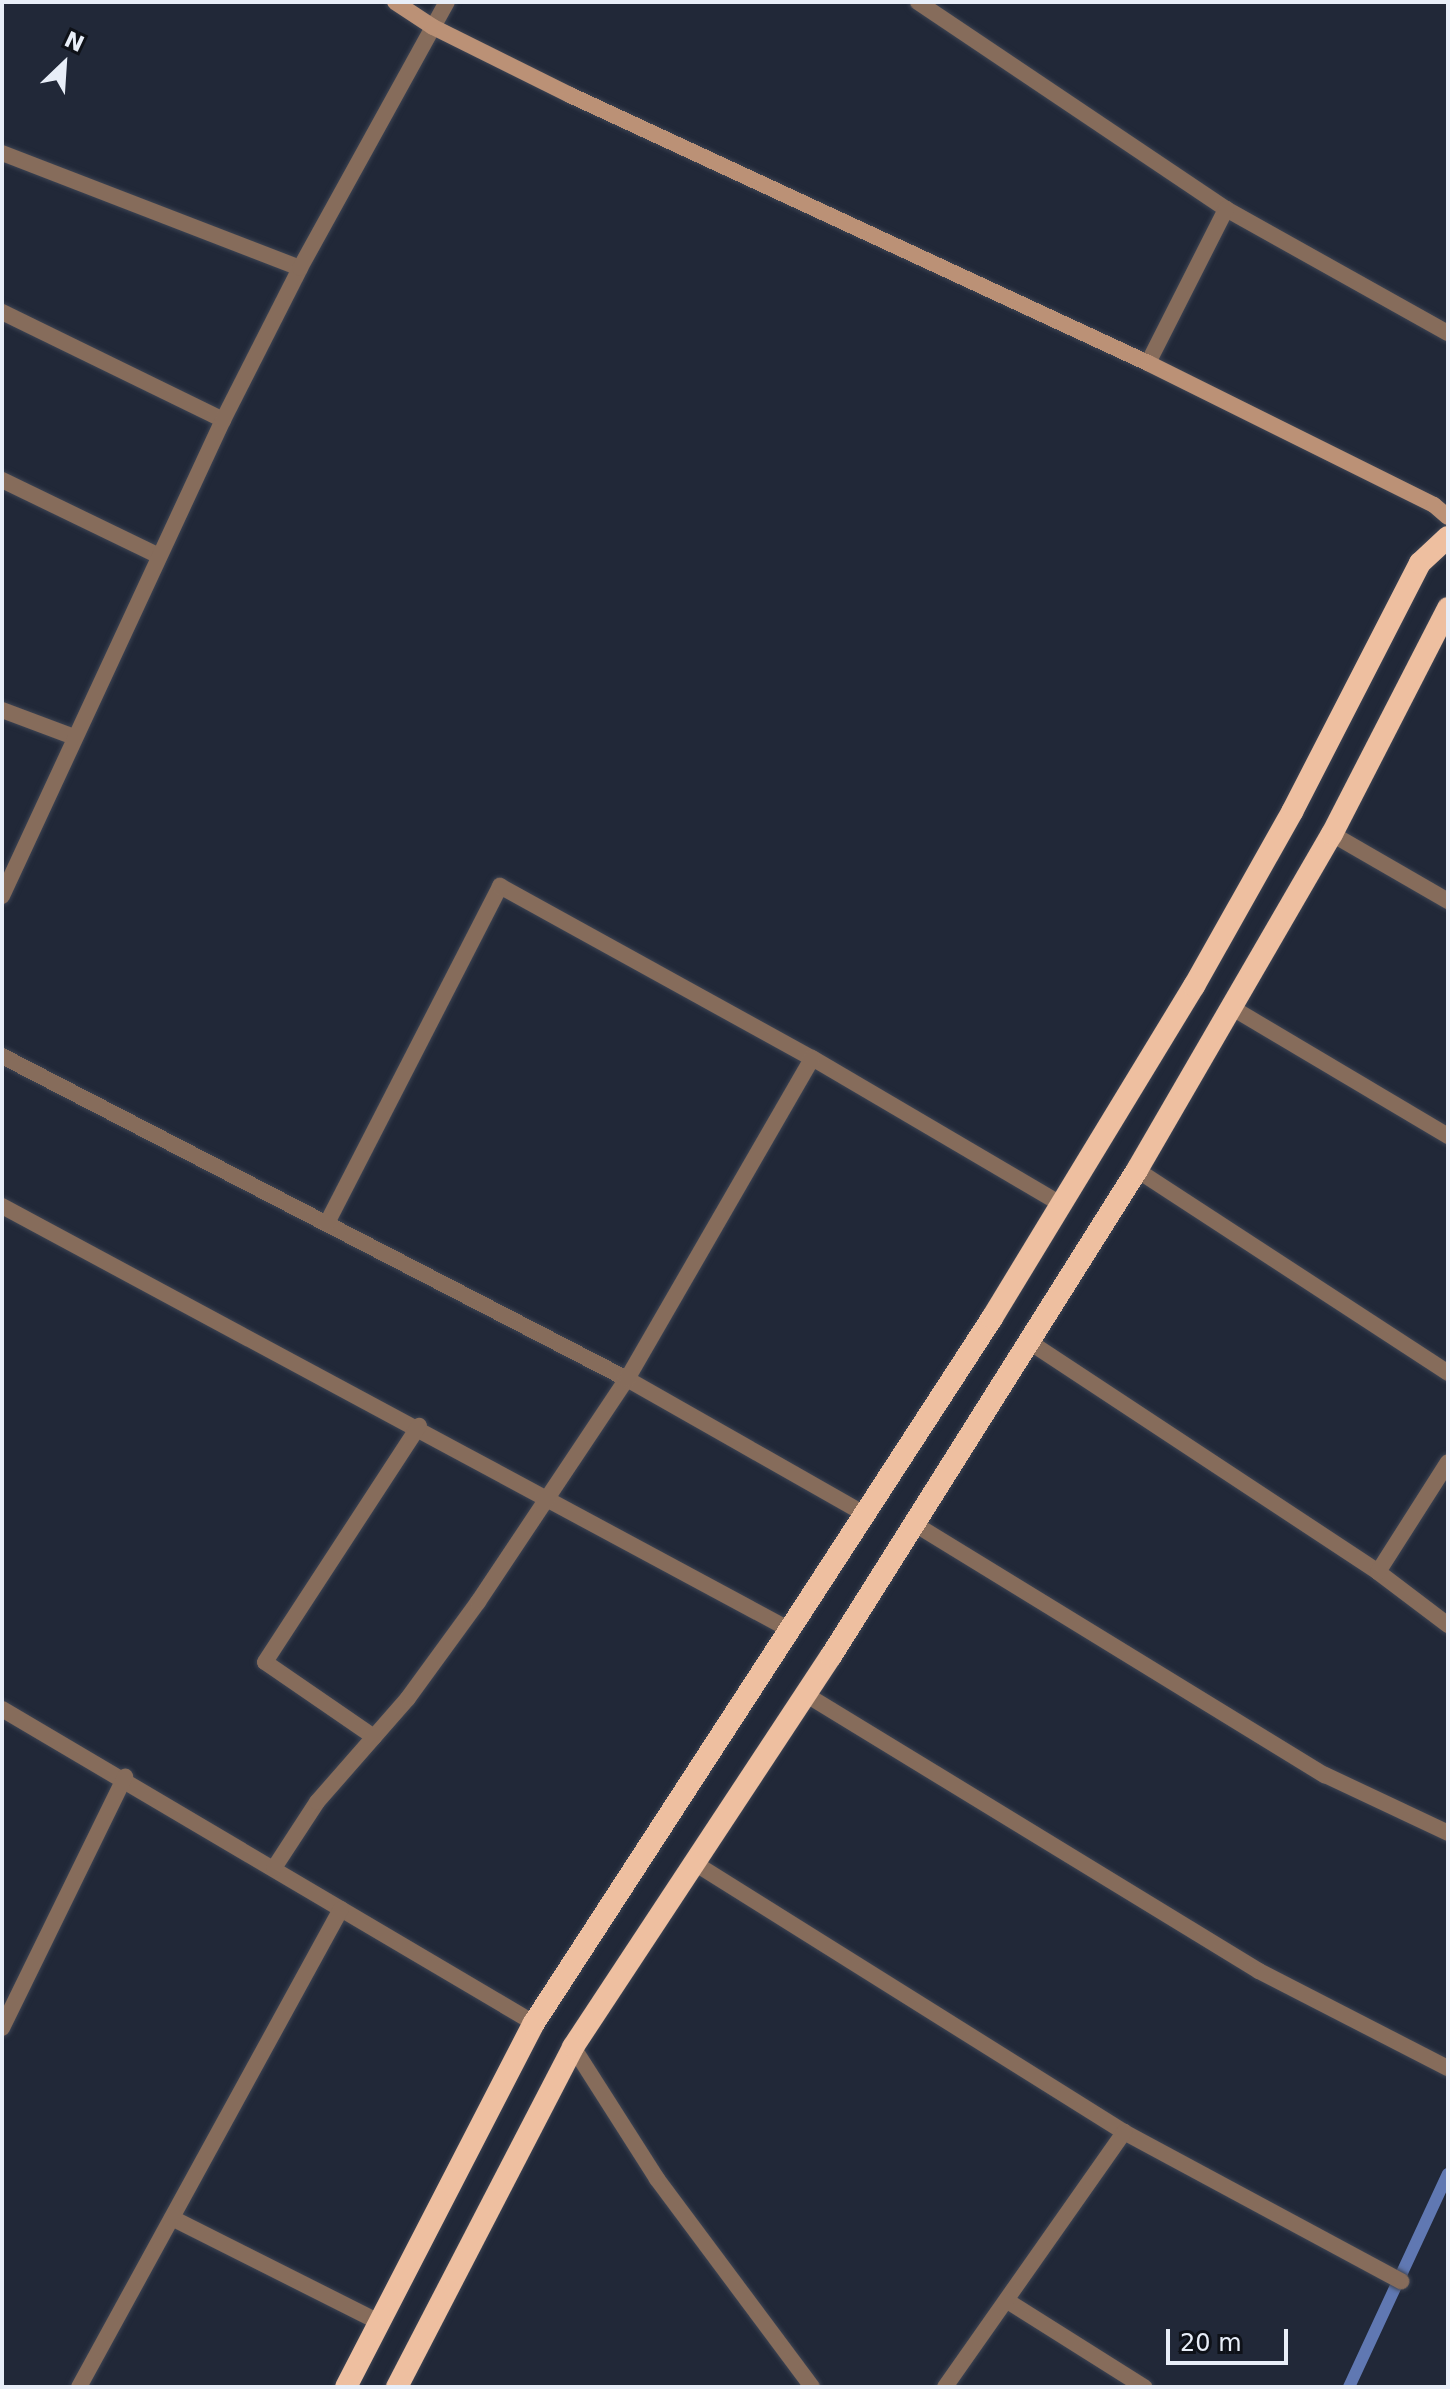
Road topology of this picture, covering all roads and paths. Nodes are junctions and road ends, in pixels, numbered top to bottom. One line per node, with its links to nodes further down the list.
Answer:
1 (395, 2): 4 (main road)
2 (447, 2): 4 (street)
3 (918, 2): 6 (street)
4 (433, 27): 7 (street); 10 (main road)
5 (2, 153): 7 (street)
6 (1226, 209): 9 (street); 10 (street)
7 (300, 268): 11 (street)
8 (2, 312): 11 (street)
9 (1448, 333)
10 (1148, 363): 13 (main road)
11 (223, 420): 15 (street)
12 (2, 480): 15 (street)
13 (1448, 517)
14 (1448, 537): 27 (highway)
15 (159, 556): 18 (street)
16 (1448, 608): 19 (highway)
17 (2, 710): 18 (street)
18 (74, 737): 20 (street)
19 (1332, 834): 21 (street); 22 (highway)
20 (2, 896)
21 (1448, 901)
22 (1234, 1009): 25 (street); 26 (highway)
23 (2, 1056): 29 (street)
24 (812, 1058): 27 (street); 29 (street); 32 (street)
25 (1448, 1136)
26 (1137, 1170): 30 (highway); 31 (street)
27 (1061, 1204): 36 (highway)
28 (2, 1206): 33 (street)
29 (327, 1223): 32 (street)
30 (1031, 1343): 37 (highway); 38 (street)
31 (1448, 1373)
32 (627, 1379): 35 (street); 36 (street)
33 (419, 1426): 35 (street); 43 (street)
34 (1448, 1462): 38 (street)
35 (545, 1498): 40 (street); 43 (street)
36 (865, 1514): 40 (highway)
37 (913, 1523): 41 (highway); 45 (street)
38 (1378, 1572): 39 (street)
39 (1448, 1625)
40 (792, 1631): 49 (highway)
41 (805, 1694): 46 (highway); 52 (street)
42 (2, 1709): 44 (street)
43 (374, 1737): 47 (street)
44 (125, 1777): 47 (street); 50 (street)
45 (1448, 1833)
46 (696, 1864): 51 (highway); 53 (street)
47 (274, 1868): 48 (street)
48 (341, 1909): 49 (street); 54 (street)
49 (534, 2023): 57 (highway)
50 (2, 2028)
51 (573, 2047): 60 (highway); 61 (street)
52 (1448, 2068)
53 (1124, 2132): 55 (street); 56 (street)
54 (172, 2218): 57 (street); 58 (street)
55 (1401, 2281)
56 (1009, 2302): 62 (street); 63 (street)
57 (379, 2322): 59 (highway)
58 (79, 2387)
59 (346, 2387)
60 (397, 2387)
61 (812, 2387)
62 (945, 2387)
63 (1144, 2387)

